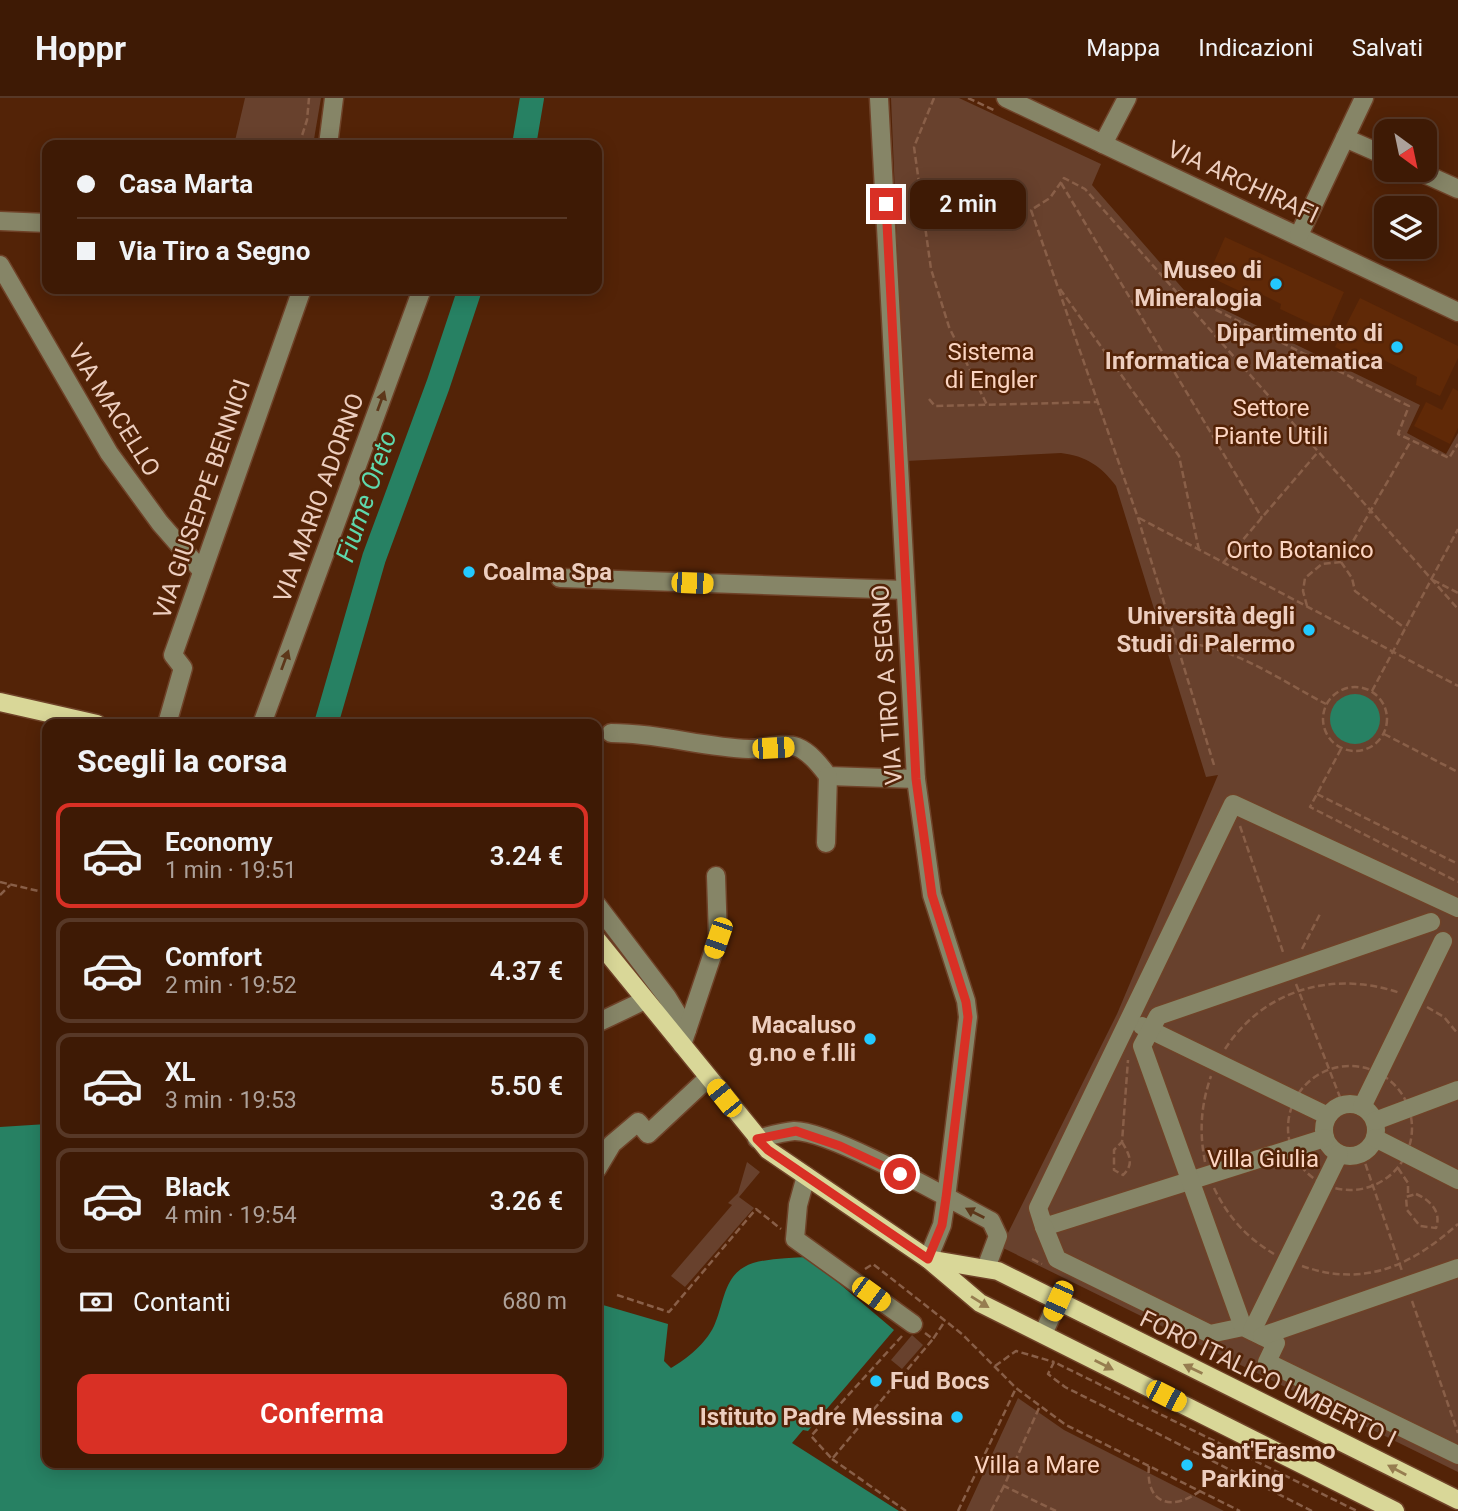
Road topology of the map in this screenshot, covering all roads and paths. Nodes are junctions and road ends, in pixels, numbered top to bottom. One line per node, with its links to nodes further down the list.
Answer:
1 (309, 98): 9 (path)
2 (334, 98): 10 (street)
3 (879, 98): 41 (street, VIA TIRO A SEGNO)
4 (934, 98): 27 (path)
5 (1006, 98): 11 (street, VIA ARCHIRAFI)
6 (1127, 98): 11 (street)
7 (1364, 98): 8 (street)
8 (1345, 138): 12 (street); 18 (street)
9 (301, 140)
10 (329, 140)
11 (1104, 144): 18 (street, VIA ARCHIRAFI)
12 (1374, 151)
13 (1437, 180): 15 (street)
14 (1061, 183): 20 (path); 21 (path); 33 (path)
15 (1458, 189)
16 (0, 222): 17 (street)
17 (42, 223)
18 (1299, 235): 24 (street, VIA ARCHIRAFI)
19 (0, 265): 38 (street, VIA MACELLO)
20 (1057, 286): 26 (path); 35 (path)
21 (1174, 289): 28 (path); 30 (path)
22 (300, 294): 38 (street, VIA GIUSEPPE BENNICI)
23 (420, 294): 54 (street, VIA MARIO ADORNO, one-way to 23)
24 (1458, 312)
25 (929, 399): 27 (path)
26 (1098, 402): 27 (path); 32 (path)
27 (987, 405)
28 (1411, 441): 29 (path); 31 (path)
29 (1458, 444)
30 (1318, 452): 31 (path); 33 (path)
31 (1370, 511): 36 (path); 40 (path)
32 (1138, 518): 35 (path); 46 (path)
33 (1262, 518): 37 (path)
34 (1457, 531): 40 (path)
35 (1199, 550): 37 (path)
36 (1341, 562): 43 (path); 45 (path)
37 (1223, 563): 43 (path)
38 (202, 571): 53 (street, VIA GIUSEPPE BENNICI)
39 (560, 578): 41 (street)
40 (1431, 579): 42 (path); 44 (path); 45 (path)
41 (905, 590): 61 (street, VIA TIRO A SEGNO)
42 (1458, 593)
43 (1307, 606): 47 (path)
44 (1458, 609)
45 (1405, 628): 47 (path)
46 (1176, 644): 51 (path); 58 (path)
47 (1393, 651): 48 (path); 49 (path)
48 (1458, 685)
49 (1372, 691): 51 (path); 56 (path)
50 (0, 702): 52 (main road)
51 (1326, 704): 57 (path)
52 (75, 719)
53 (168, 719)
54 (264, 719)
55 (611, 733): 60 (street)
56 (1384, 734): 57 (path); 59 (path)
57 (1341, 749): 62 (path)
58 (1214, 765)
59 (1458, 772)
60 (828, 776): 61 (street); 63 (street)
61 (916, 779): 104 (street, VIA TIRO A SEGNO)
62 (1317, 794): 64 (path); 67 (path)
63 (827, 843)
64 (1458, 864)
65 (716, 876): 82 (street)
66 (0, 881): 68 (path)
67 (1458, 882)
68 (10, 885): 69 (path); 70 (path)
69 (42, 892)
70 (0, 895)
71 (1441, 899): 72 (street); 75 (street); 80 (street)
72 (1458, 908)
73 (602, 912): 82 (street)
74 (1321, 912): 78 (path)
75 (1431, 922): 76 (street); 83 (street)
76 (1450, 940): 84 (street)
77 (602, 946): 79 (main road)
78 (1297, 958)
79 (645, 1000): 81 (street); 82 (main road)
80 (1129, 1020): 83 (street); 105 (street)
81 (602, 1021)
82 (684, 1037): 85 (main road)
83 (1147, 1038): 87 (street); 94 (path); 100 (street)
84 (1378, 1073): 87 (path); 88 (street); 89 (path)
85 (708, 1078): 92 (main road); 97 (street)
86 (1458, 1090): 89 (street)
87 (1294, 1100): 90 (street); 95 (path)
88 (1362, 1107): 90 (street); 91 (street)
89 (1409, 1109): 91 (street); 98 (path)
90 (1328, 1116): 93 (street)
91 (1375, 1129): 96 (street); 98 (street)
92 (757, 1139): 99 (main road); 104 (street)
93 (1325, 1139): 95 (street); 96 (street)
94 (1122, 1142): 94 (path)
95 (1291, 1149): 100 (street); 102 (path)
96 (1339, 1154): 102 (street)
97 (602, 1161)
98 (1402, 1161): 101 (street); 102 (path); 103 (path)
99 (806, 1176): 108 (street); 109 (main road)
100 (1188, 1180): 105 (street); 117 (street)
101 (1458, 1180)
102 (1324, 1184): 117 (street)
103 (1408, 1195): 106 (path); 106 (path)
104 (946, 1198): 109 (street, VIA TIRO A SEGNO); 110 (street, one-way to 104)
105 (1044, 1227): 117 (street)
106 (1436, 1228): 107 (path)
107 (1443, 1237)
108 (795, 1239): 112 (street); 113 (path)
109 (928, 1259): 110 (main road, FORO ITALICO UMBERTO I); 118 (main road, one-way to 118)
110 (986, 1268): 114 (main road, FORO ITALICO UMBERTO I)
111 (1458, 1268): 117 (street)
112 (850, 1279): 115 (path); 116 (street)
113 (617, 1295)
114 (1058, 1301): 118 (street); 129 (main road, FORO ITALICO UMBERTO I, one-way to 114)
115 (945, 1321): 119 (path); 121 (path)
116 (912, 1324): 119 (path); 125 (path)
117 (1252, 1331): 124 (street)
118 (1043, 1334): 139 (main road, one-way to 139)
119 (933, 1339): 125 (path)
120 (1054, 1362): 121 (path); 137 (path); 138 (path)
121 (995, 1366): 122 (path)
122 (1016, 1388): 123 (path); 133 (path)
123 (1040, 1406): 126 (path); 127 (path)
124 (1458, 1455)
125 (832, 1459): 132 (path)
126 (1149, 1466): 128 (path); 131 (path)
127 (1004, 1486): 134 (path); 135 (path)
128 (1200, 1491): 130 (path); 136 (path)
129 (1458, 1500)
130 (1192, 1503)
131 (1160, 1507)
132 (906, 1511)
133 (958, 1511)
134 (991, 1511)
135 (1056, 1511)
136 (1240, 1511)
137 (1312, 1511)
138 (1357, 1511)
139 (1395, 1511)

